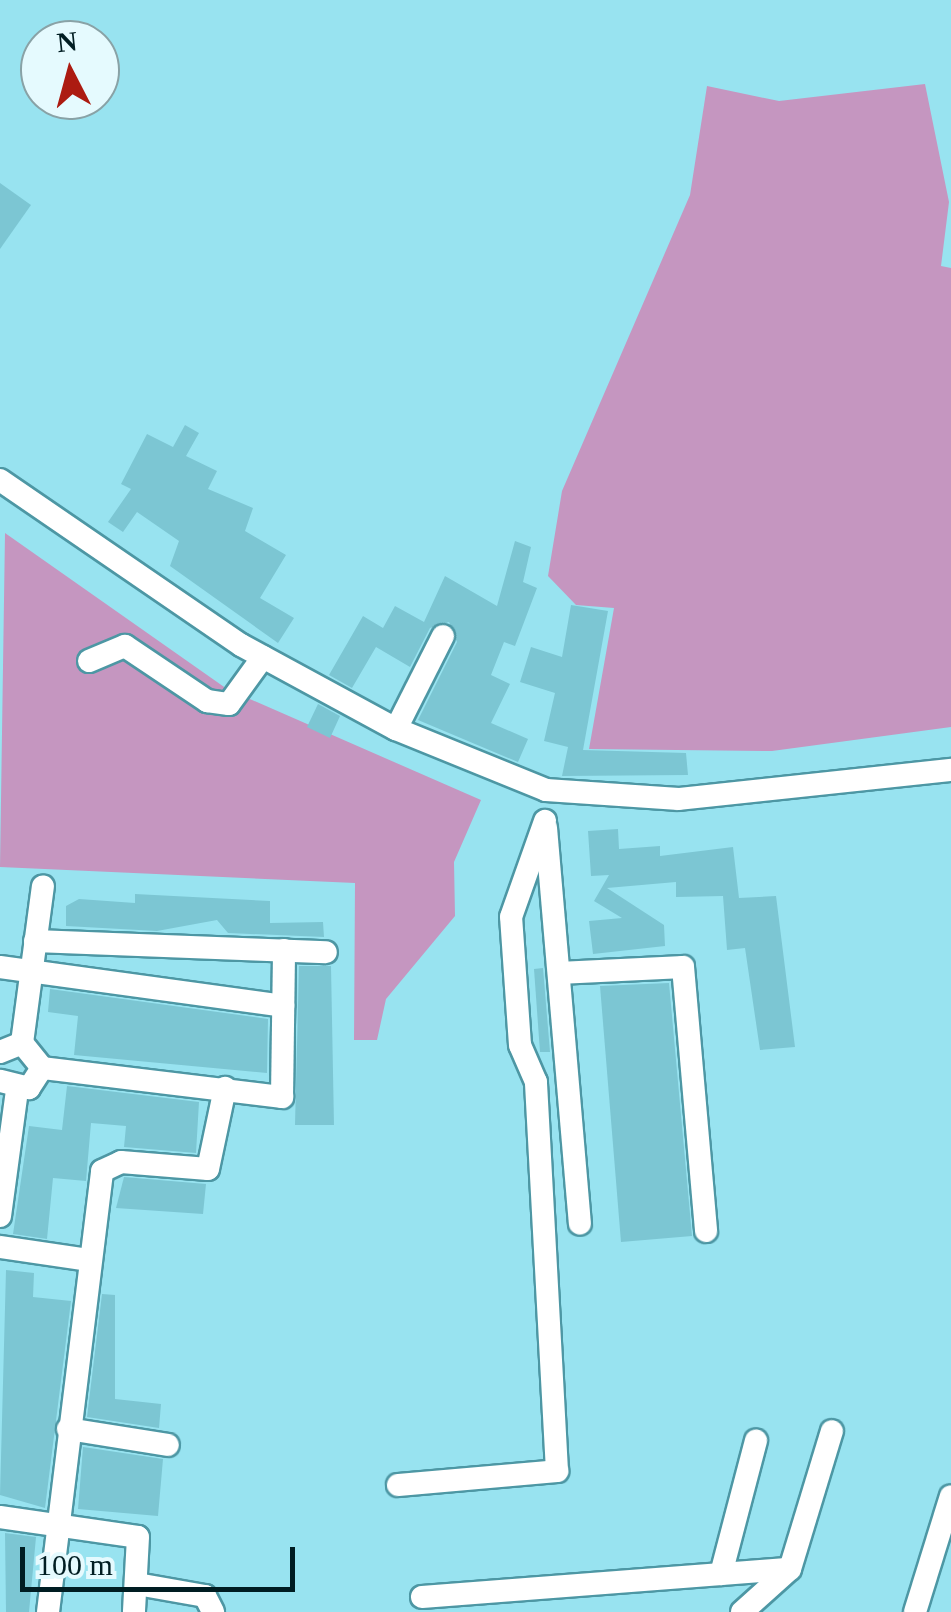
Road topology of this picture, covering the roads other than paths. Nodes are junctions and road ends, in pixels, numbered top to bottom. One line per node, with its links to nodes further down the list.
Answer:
1 (0, 480): 3 (street)
2 (442, 636): 5 (street)
3 (263, 657): 4 (street); 5 (street)
4 (89, 661)
5 (396, 729): 7 (street)
6 (951, 770): 7 (street)
7 (546, 790): 8 (street)
8 (545, 822): 15 (street); 30 (street)
9 (43, 886): 10 (street)
10 (35, 941): 11 (street); 14 (street)
11 (284, 950): 12 (street); 16 (street)
12 (326, 952)
13 (0, 967): 14 (street)
14 (31, 972): 16 (street); 17 (street)
15 (559, 973): 22 (street); 23 (street)
16 (283, 1006): 20 (street)
17 (11, 1048): 18 (street)
18 (42, 1068): 19 (street); 20 (street)
19 (9, 1086): 21 (street)
20 (226, 1088): 25 (street)
21 (0, 1216)
22 (580, 1224)
23 (706, 1231)
24 (0, 1247): 25 (street)
25 (89, 1260): 26 (street)
26 (68, 1429): 29 (street); 33 (street)
27 (832, 1431): 34 (street)
28 (756, 1442): 35 (street)
29 (168, 1446)
30 (398, 1485)
31 (951, 1496): 42 (street)
32 (0, 1517): 33 (street)
33 (60, 1524): 36 (street); 38 (street)
34 (790, 1570): 35 (street); 41 (street)
35 (721, 1574): 37 (street)
36 (137, 1584): 39 (street); 40 (street)
37 (422, 1598)
38 (48, 1612)
39 (134, 1612)
40 (213, 1612)
41 (742, 1612)
42 (914, 1612)

